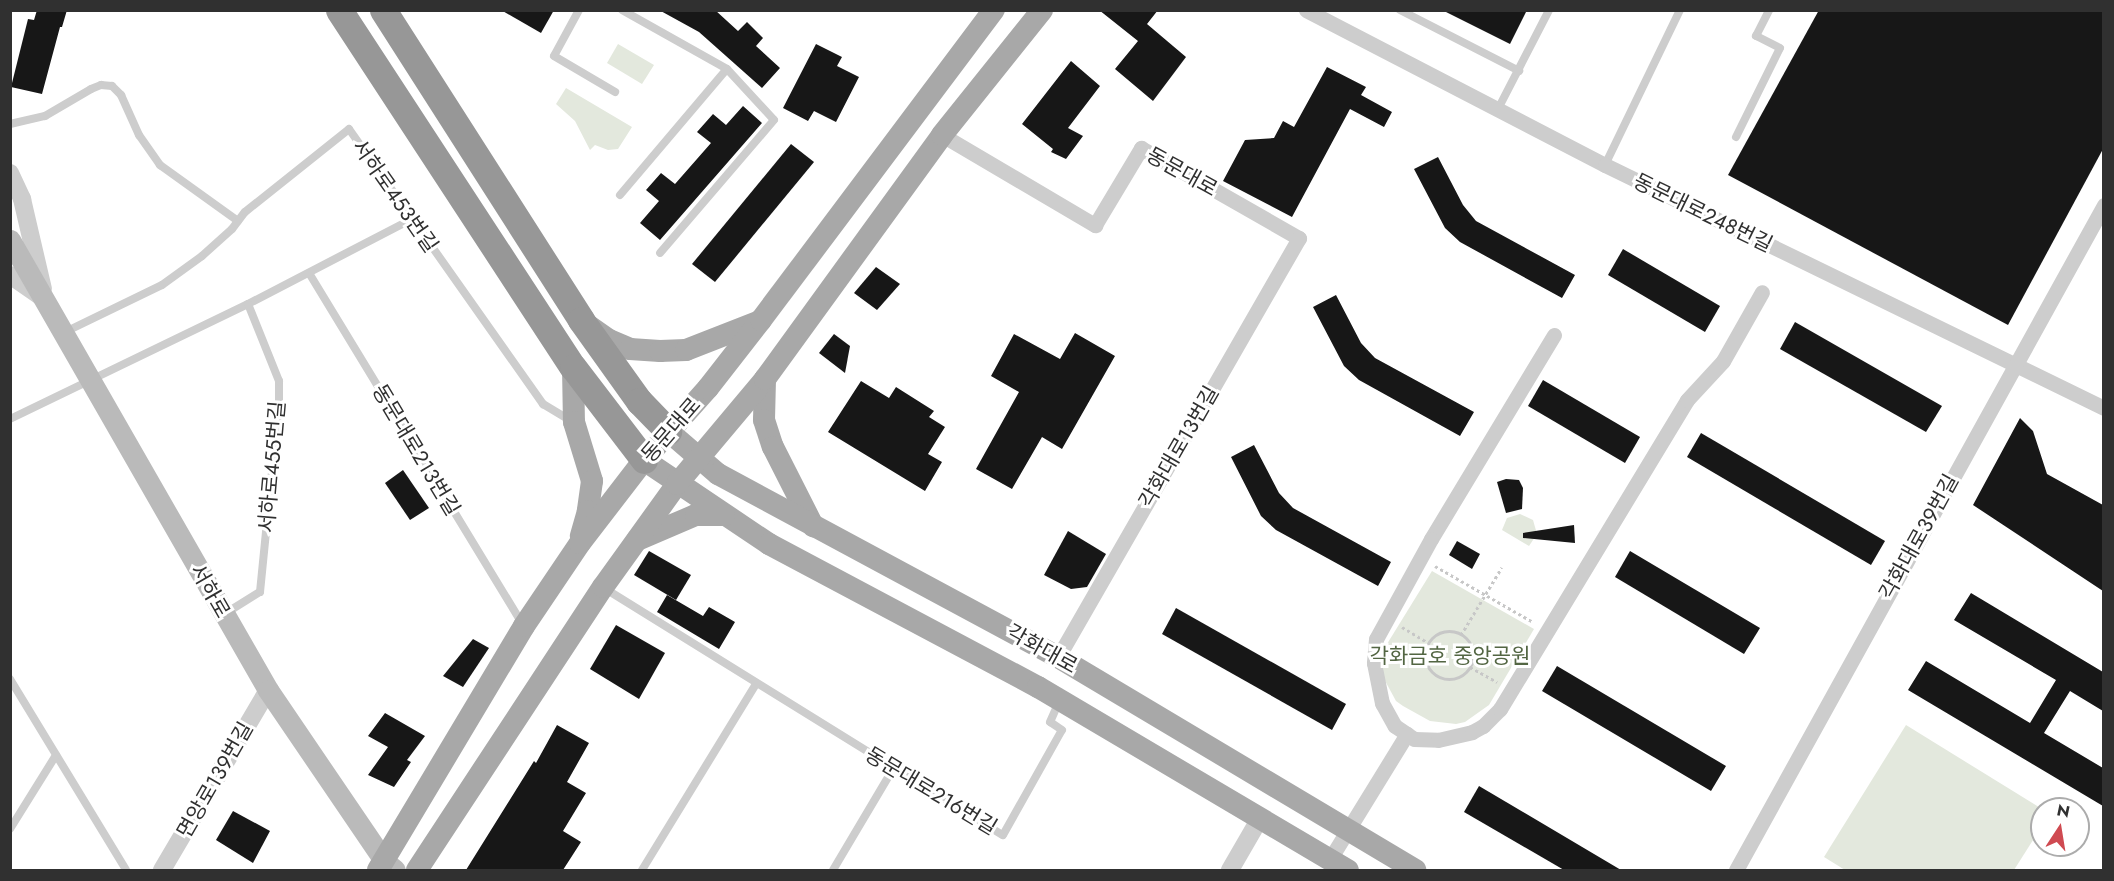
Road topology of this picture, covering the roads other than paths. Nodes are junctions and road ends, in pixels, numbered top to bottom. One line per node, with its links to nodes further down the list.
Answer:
1 (339, 10): 38 (highway)
2 (383, 10): 33 (highway)
3 (579, 10): 14 (lane)
4 (622, 10): 12 (lane)
5 (994, 10): 34 (main road, 동문대로)
6 (1042, 10): 17 (main road, 동문대로)
7 (1306, 10): 15 (street, 동문대로248번길)
8 (1400, 10): 13 (lane)
9 (1549, 10): 13 (lane)
10 (1680, 10): 19 (lane)
11 (1769, 10): 18 (lane)
12 (727, 69): 21 (lane); 27 (lane)
13 (1519, 70): 15 (lane)
14 (615, 92)
15 (1498, 109): 19 (street, 동문대로248번길)
16 (10, 124): 24 (lane)
17 (942, 135): 25 (street, 동문대로); 39 (main road, 동문대로)
18 (1736, 137)
19 (1605, 165): 37 (street, 동문대로248번길)
20 (10, 173): 31 (street)
21 (620, 195)
22 (2103, 205): 37 (street, 각화대로39번길)
23 (410, 220): 24 (lane, 서하로453번길); 28 (lane); 43 (lane, 서하로453번길)
24 (238, 221): 35 (lane, 서하로453번길)
25 (1299, 238): 55 (street, 각화대로13번길)
26 (10, 240): 31 (main road, 서하로)
27 (660, 253)
28 (309, 273): 32 (lane); 54 (lane, 동문대로213번길)
29 (10, 275): 31 (street)
30 (1762, 292): 60 (street)
31 (45, 299): 35 (main road, 서하로)
32 (248, 304): 40 (lane); 53 (lane, 서하로455번길)
33 (581, 320): 34 (main road); 44 (highway)
34 (761, 320): 44 (main road, 동문대로)
35 (63, 333): 40 (main road, 서하로)
36 (1554, 335): 60 (street)
37 (2016, 364): 41 (street, 동문대로248번길); 75 (street, 각화대로39번길)
38 (573, 368): 43 (main road); 46 (highway)
39 (765, 379): 45 (main road, 동문대로); 49 (main road)
40 (90, 381): 42 (lane); 53 (main road, 서하로)
41 (2103, 408)
42 (10, 419)
43 (574, 422): 51 (main road)
44 (668, 431): 45 (main road, 각화대로); 46 (main road, 동문대로)
45 (698, 457): 47 (main road, 동문대로); 49 (main road, 각화대로)
46 (644, 460): 47 (main road, 각화대로); 51 (main road, 동문대로)
47 (677, 484): 48 (main road, 각화대로); 50 (main road, 동문대로)
48 (724, 515): 50 (main road); 59 (main road, 각화대로)
49 (813, 526): 55 (main road, 각화대로)
50 (637, 540): 52 (main road, 동문대로)
51 (580, 543): 54 (main road, 동문대로)
52 (603, 587): 57 (lane, 동문대로216번길); 70 (main road, 동문대로)
53 (223, 615): 58 (main road, 서하로)
54 (524, 626): 67 (main road, 동문대로)
55 (1058, 657): 65 (main road, 각화대로)
56 (10, 679): 61 (lane)
57 (756, 684): 62 (lane, 동문대로216번길); 71 (lane)
58 (268, 690): 67 (main road, 서하로); 69 (street, 면앙로139번길)
59 (1060, 700): 62 (lane, 동문대로216번길); 63 (main road, 각화대로)
60 (1407, 734): 65 (street)
61 (56, 754): 64 (lane); 68 (lane)
62 (893, 769): 72 (lane)
63 (1259, 820): 66 (main road, 각화대로); 73 (street)
64 (10, 829)
65 (1348, 831): 66 (street); 74 (main road, 각화대로)
66 (1339, 865)
67 (385, 867)
68 (126, 870)
69 (162, 870)
70 (417, 870)
71 (642, 870)
72 (833, 870)
73 (1230, 870)
74 (1415, 870)
75 (1736, 870)

